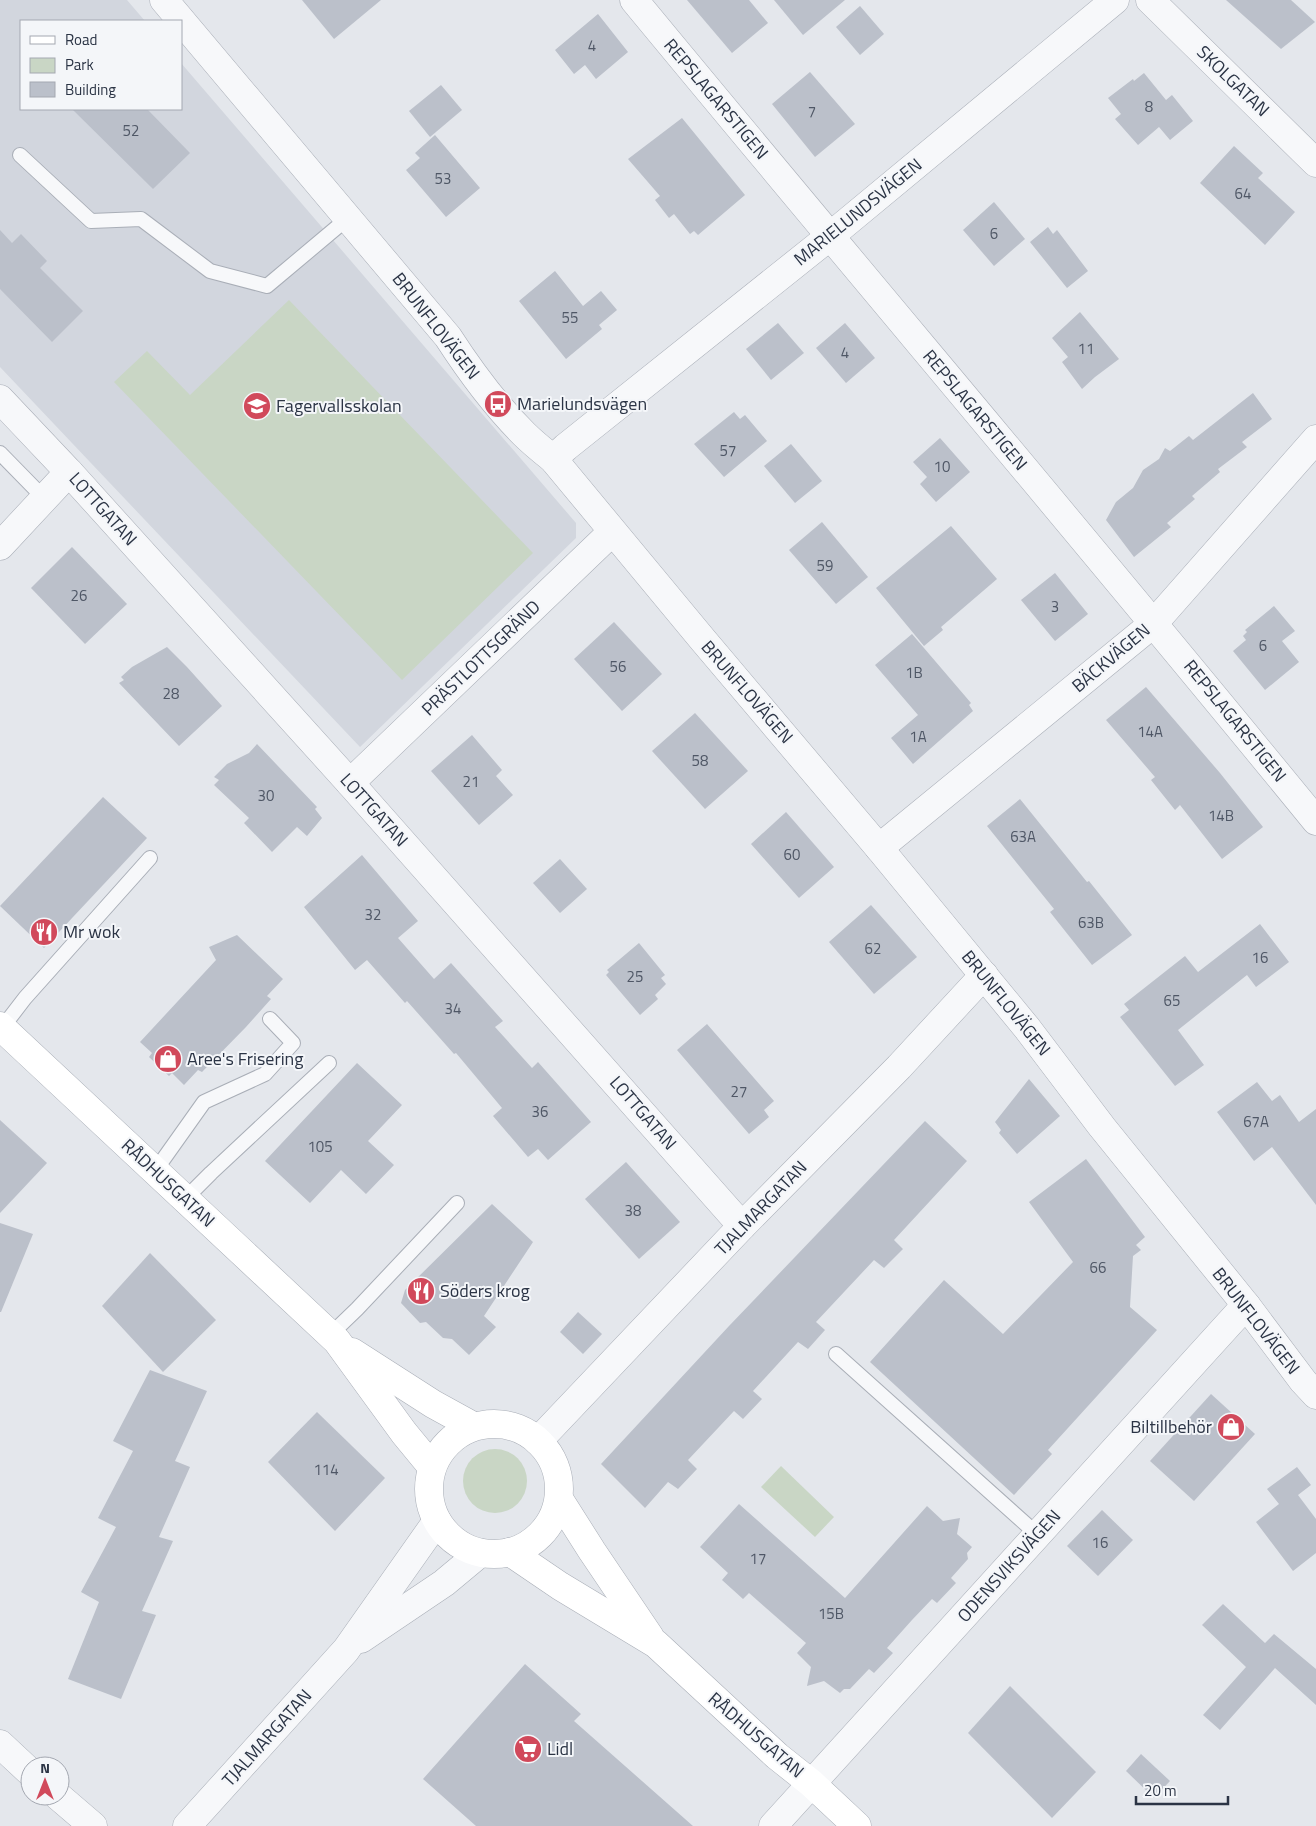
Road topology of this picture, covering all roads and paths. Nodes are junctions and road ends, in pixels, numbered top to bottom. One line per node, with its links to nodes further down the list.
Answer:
1 (164, 0): 5 (street, BRUNFLOVÄGEN)
2 (634, 0): 10 (street, REPSLAGARSTIGEN)
3 (1115, 0): 10 (street, MARIELUNDSVÄGEN)
4 (1150, 0): 8 (street, SKOLGATAN)
5 (181, 20)
6 (182, 21): 9 (street, BRUNFLOVÄGEN)
7 (20, 155): 9 (lane)
8 (1316, 163)
9 (348, 218): 14 (street, BRUNFLOVÄGEN)
10 (829, 237): 14 (street, MARIELUNDSVÄGEN); 19 (street, REPSLAGARSTIGEN)
11 (0, 399): 15 (street, LOTTGATAN)
12 (1316, 439): 19 (street, BÄCKVÄGEN)
13 (0, 453): 16 (lane)
14 (553, 459): 17 (street, BRUNFLOVÄGEN)
15 (69, 472): 16 (street); 20 (street, LOTTGATAN)
16 (44, 498): 18 (street)
17 (612, 532): 20 (street, PRÄSTLOTTSGRÄND); 22 (street, BRUNFLOVÄGEN)
18 (0, 546)
19 (1154, 623): 21 (street, REPSLAGARSTIGEN); 22 (street, BÄCKVÄGEN)
20 (350, 783): 31 (street, LOTTGATAN)
21 (1316, 820)
22 (879, 848): 24 (street, BRUNFLOVÄGEN)
23 (150, 858): 26 (lane)
24 (984, 975): 31 (street, TJALMARGATAN); 32 (street, BRUNFLOVÄGEN)
25 (270, 1019): 28 (lane)
26 (1, 1027): 28 (main road, RÅDHUSGATAN)
27 (329, 1063): 29 (lane)
28 (155, 1170): 29 (main road, RÅDHUSGATAN)
29 (185, 1199): 33 (main road, RÅDHUSGATAN)
30 (457, 1203): 33 (lane)
31 (742, 1226): 37 (street, TJALMARGATAN)
32 (1246, 1305): 35 (street, BRUNFLOVÄGEN); 41 (street, ODENSVIKSVÄGEN)
33 (333, 1338): 36 (main road, RÅDHUSGATAN); 38 (main road, RÅDHUSGATAN)
34 (836, 1354): 41 (lane)
35 (1316, 1395)
36 (473, 1426): 37 (main road); 38 (main road)
37 (538, 1442): 39 (main road)
38 (432, 1467): 40 (main road)
39 (559, 1498): 43 (main road); 44 (main road, RÅDHUSGATAN)
40 (437, 1521): 42 (main road); 45 (street, TJALMARGATAN)
41 (1038, 1534): 48 (street, ODENSVIKSVÄGEN)
42 (480, 1552): 43 (main road); 45 (street, TJALMARGATAN)
43 (510, 1552): 44 (main road, RÅDHUSGATAN)
44 (656, 1644): 48 (main road, RÅDHUSGATAN)
45 (346, 1650): 51 (street, TJALMARGATAN)
46 (0, 1744): 47 (street)
47 (20, 1763)
48 (811, 1783): 52 (street, ODENSVIKSVÄGEN); 53 (main road, RÅDHUSGATAN)
49 (70, 1806): 50 (street)
50 (93, 1826)
51 (187, 1826)
52 (773, 1826)
53 (857, 1826)

